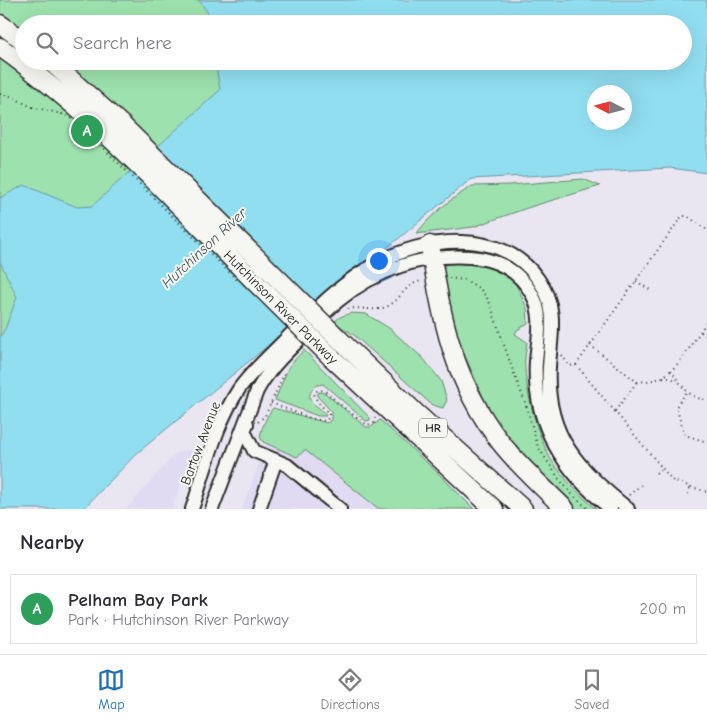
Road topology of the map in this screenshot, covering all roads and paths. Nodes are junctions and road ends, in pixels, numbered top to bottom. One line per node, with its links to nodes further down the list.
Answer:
1 (0, 24): 2 (highway)
2 (15, 35)
3 (0, 48): 4 (highway, Hutchinson River Parkway / HR)
4 (15, 59)
5 (0, 61): 6 (highway)
6 (15, 67)
7 (22, 70): 10 (highway)
8 (31, 70): 10 (highway, Hutchinson River Parkway / HR)
9 (61, 70): 58 (highway, Hutchinson River Parkway / HR, bridge)
10 (43, 79): 12 (highway, Hutchinson River Parkway / HR)
11 (0, 94): 12 (path)
12 (67, 108): 19 (path, bridge); 57 (highway, Hutchinson River Parkway / HR, bridge)
13 (707, 230): 14 (path)
14 (667, 238): 15 (path); 18 (path)
15 (670, 240)
16 (431, 252): 17 (highway); 25 (street); 29 (street); 52 (street)
17 (436, 279): 21 (path); 59 (highway); 60 (path)
18 (636, 280): 20 (path); 22 (path)
19 (242, 285)
20 (650, 290)
21 (346, 309)
22 (608, 321): 24 (path); 28 (path)
23 (707, 321): 26 (path)
24 (612, 323)
25 (304, 328): 32 (street); 53 (street, Bartow Avenue)
26 (700, 331): 27 (path); 33 (path)
27 (707, 336)
28 (590, 345): 30 (path); 36 (path)
29 (550, 353): 30 (path); 52 (street)
30 (576, 366): 40 (path)
31 (288, 367): 39 (path)
32 (270, 370): 44 (street); 54 (street)
33 (671, 370): 34 (path); 35 (path)
34 (662, 377): 35 (path); 36 (path)
35 (678, 380): 37 (path)
36 (637, 382): 40 (path)
37 (686, 392): 38 (path); 43 (path)
38 (707, 400)
39 (270, 403): 41 (path); 42 (path)
40 (615, 411): 46 (path)
41 (375, 417)
42 (261, 420)
43 (707, 442)
44 (254, 451): 45 (street); 54 (street)
45 (276, 460): 55 (street); 56 (street)
46 (663, 468): 47 (path); 49 (path)
47 (656, 473)
48 (641, 485): 52 (path)
49 (690, 487): 50 (path); 51 (path)
50 (707, 492)
51 (688, 494)
52 (620, 507)
53 (192, 509)
54 (214, 509)
55 (259, 509)
56 (340, 509)
57 (494, 509)
58 (523, 509)
59 (565, 509)
60 (588, 509)

